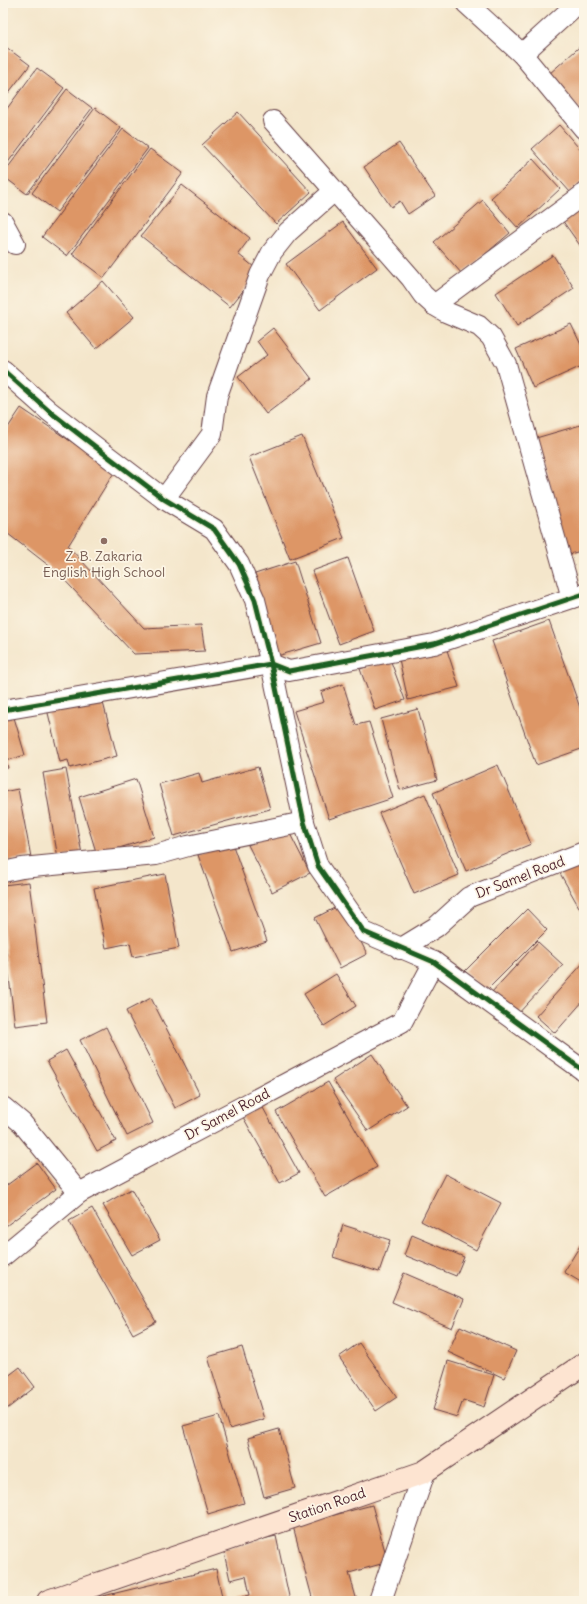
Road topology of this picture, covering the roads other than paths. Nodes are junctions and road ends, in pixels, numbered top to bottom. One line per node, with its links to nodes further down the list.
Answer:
1 (466, 3): 3 (street)
2 (578, 3): 3 (street)
3 (522, 54): 5 (street)
4 (273, 121): 6 (street)
5 (584, 130)
6 (334, 191): 10 (street); 12 (street)
7 (584, 194): 10 (street)
8 (3, 222): 9 (street)
9 (15, 244)
10 (434, 304): 13 (street)
11 (4, 372): 12 (street)
12 (164, 499): 14 (street)
13 (578, 596): 14 (street)
14 (271, 664): 15 (street); 16 (street)
15 (3, 710)
16 (304, 822): 18 (street); 19 (street)
17 (584, 852): 19 (street, Dr Samel Road)
18 (3, 872)
19 (400, 949): 20 (street)
20 (434, 962): 21 (street); 23 (street, Dr Samel Road)
21 (584, 1071)
22 (3, 1107): 23 (street)
23 (78, 1193): 24 (street, Dr Samel Road)
24 (3, 1256)
25 (584, 1364): 26 (main road, Station Road)
26 (424, 1472): 27 (main road, Station Road); 28 (street)
27 (48, 1601)
28 (380, 1601)

